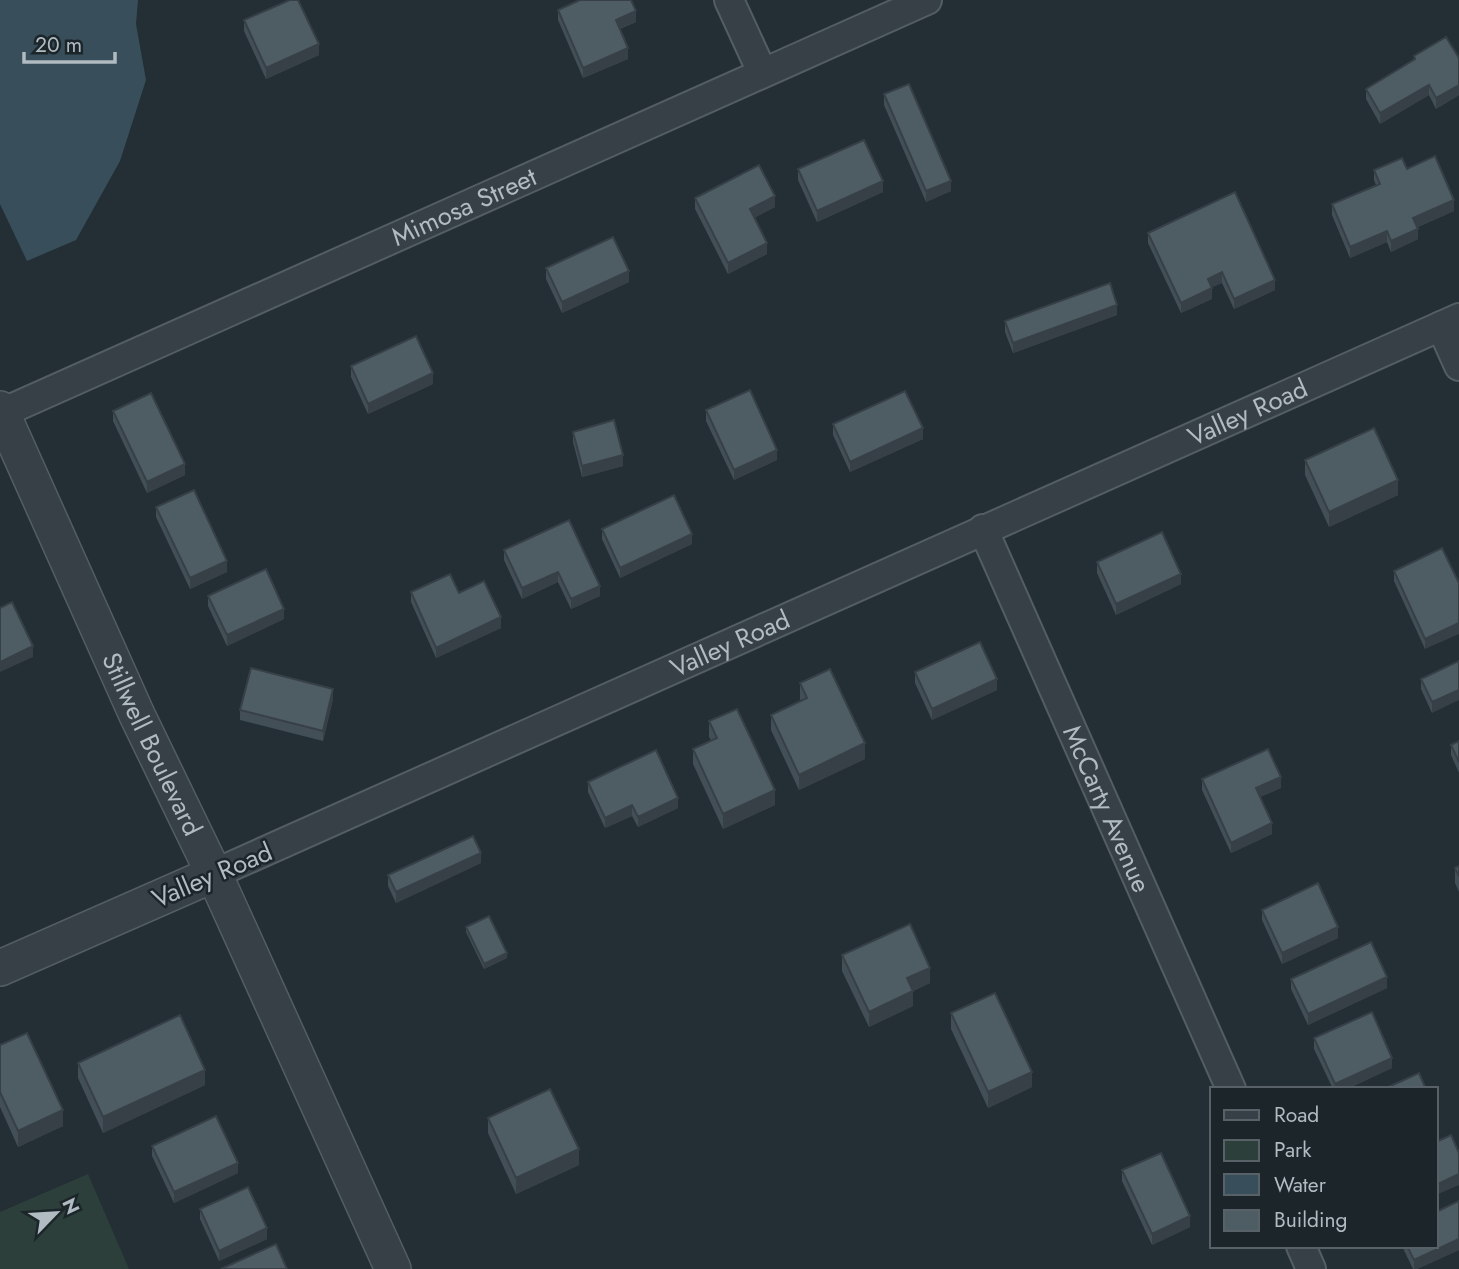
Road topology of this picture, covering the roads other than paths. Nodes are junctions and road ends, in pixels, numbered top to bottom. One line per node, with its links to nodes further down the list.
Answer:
1 (729, 0): 3 (street)
2 (927, 0): 3 (street, Mimosa Street)
3 (762, 72): 6 (street, Mimosa Street)
4 (1450, 322): 5 (street); 7 (street, Valley Road)
5 (1459, 366)
6 (1, 411): 8 (street, Stillwell Boulevard)
7 (983, 530): 8 (street, Valley Road); 10 (street, McCarty Avenue)
8 (214, 874): 9 (street, Valley Road); 12 (street, Stillwell Boulevard)
9 (0, 968)
10 (1230, 1087)
11 (1302, 1248): 13 (street)
12 (393, 1269)
13 (1311, 1269)

